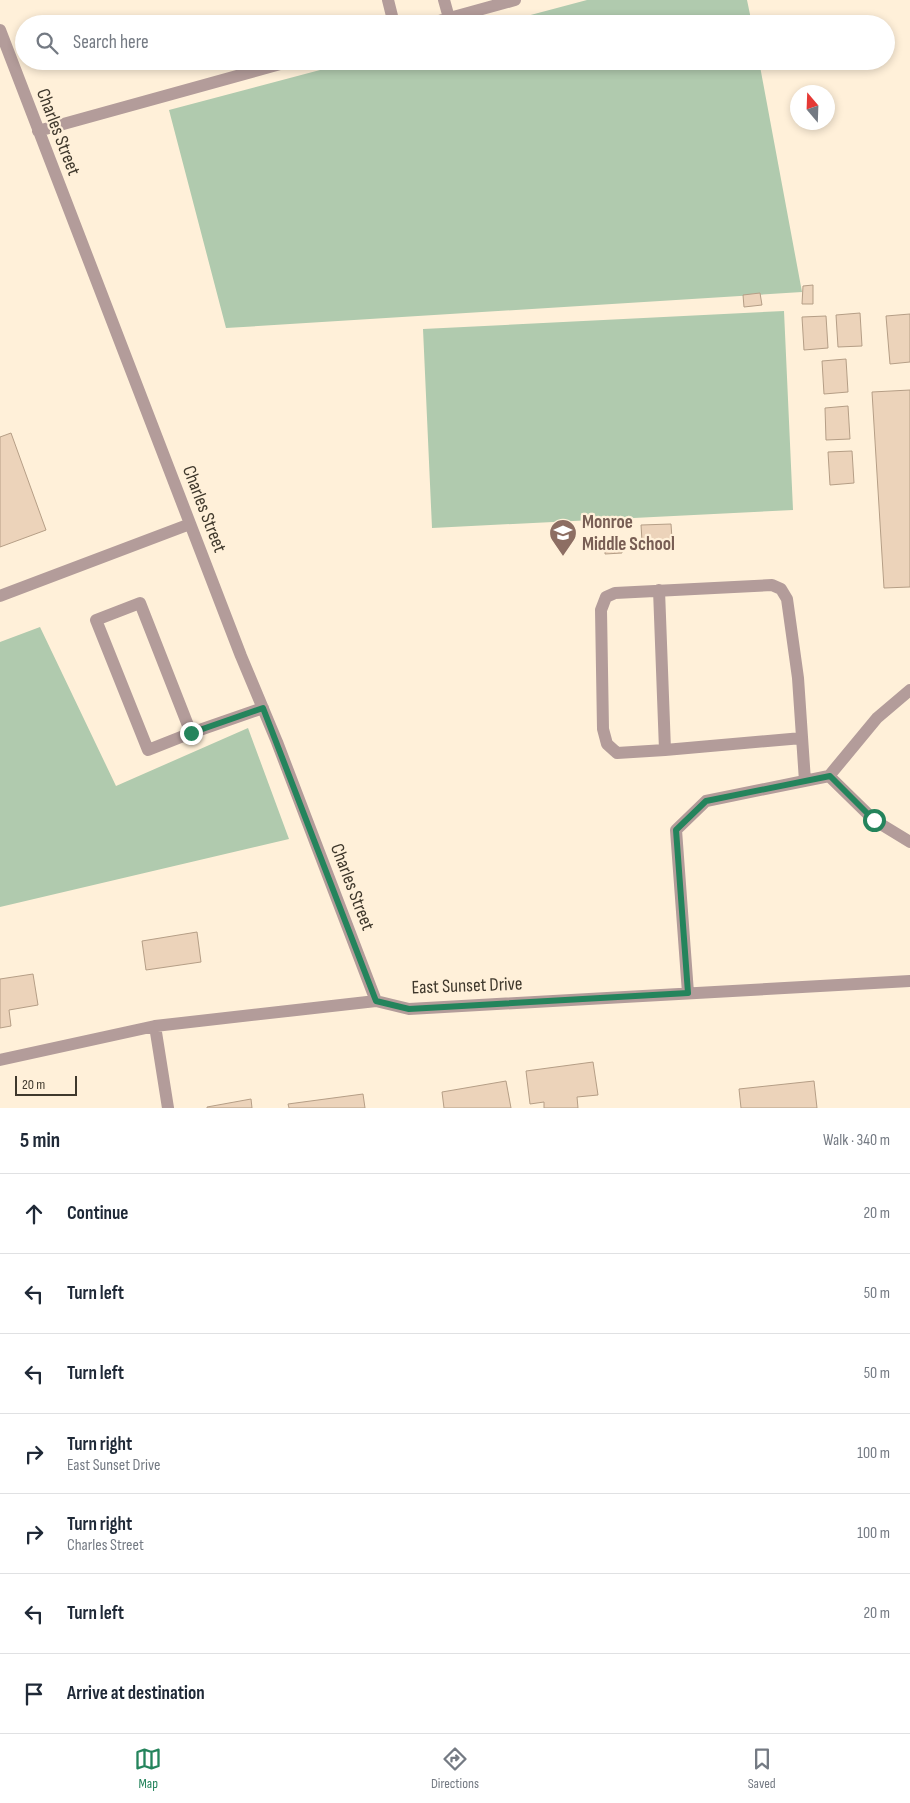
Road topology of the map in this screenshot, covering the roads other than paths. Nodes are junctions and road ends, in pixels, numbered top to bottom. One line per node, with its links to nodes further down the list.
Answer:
1 (388, 0): 4 (street)
2 (444, 0): 5 (street)
3 (515, 0): 6 (street)
4 (392, 15)
5 (448, 15)
6 (460, 15)
7 (0, 30): 9 (street, Charles Street)
8 (15, 70): 11 (street, Charles Street)
9 (15, 70)
10 (258, 70): 11 (street)
11 (38, 131): 12 (street, Charles Street)
12 (190, 524): 14 (street); 16 (street, Charles Street)
13 (658, 590): 18 (street); 19 (street); 19 (street)
14 (0, 596)
15 (910, 690): 20 (street)
16 (263, 708): 17 (street); 25 (street, Charles Street)
17 (191, 733): 17 (street)
18 (802, 738): 19 (street); 21 (street)
19 (665, 750)
20 (830, 776): 21 (street); 22 (street)
21 (805, 781): 24 (street)
22 (910, 842)
23 (910, 981): 24 (street, East Sunset Drive)
24 (688, 993): 25 (street, East Sunset Drive)
25 (376, 1001): 26 (street, East Sunset Drive)
26 (154, 1026): 27 (street, East Sunset Drive); 28 (street)
27 (0, 1060)
28 (168, 1108)

